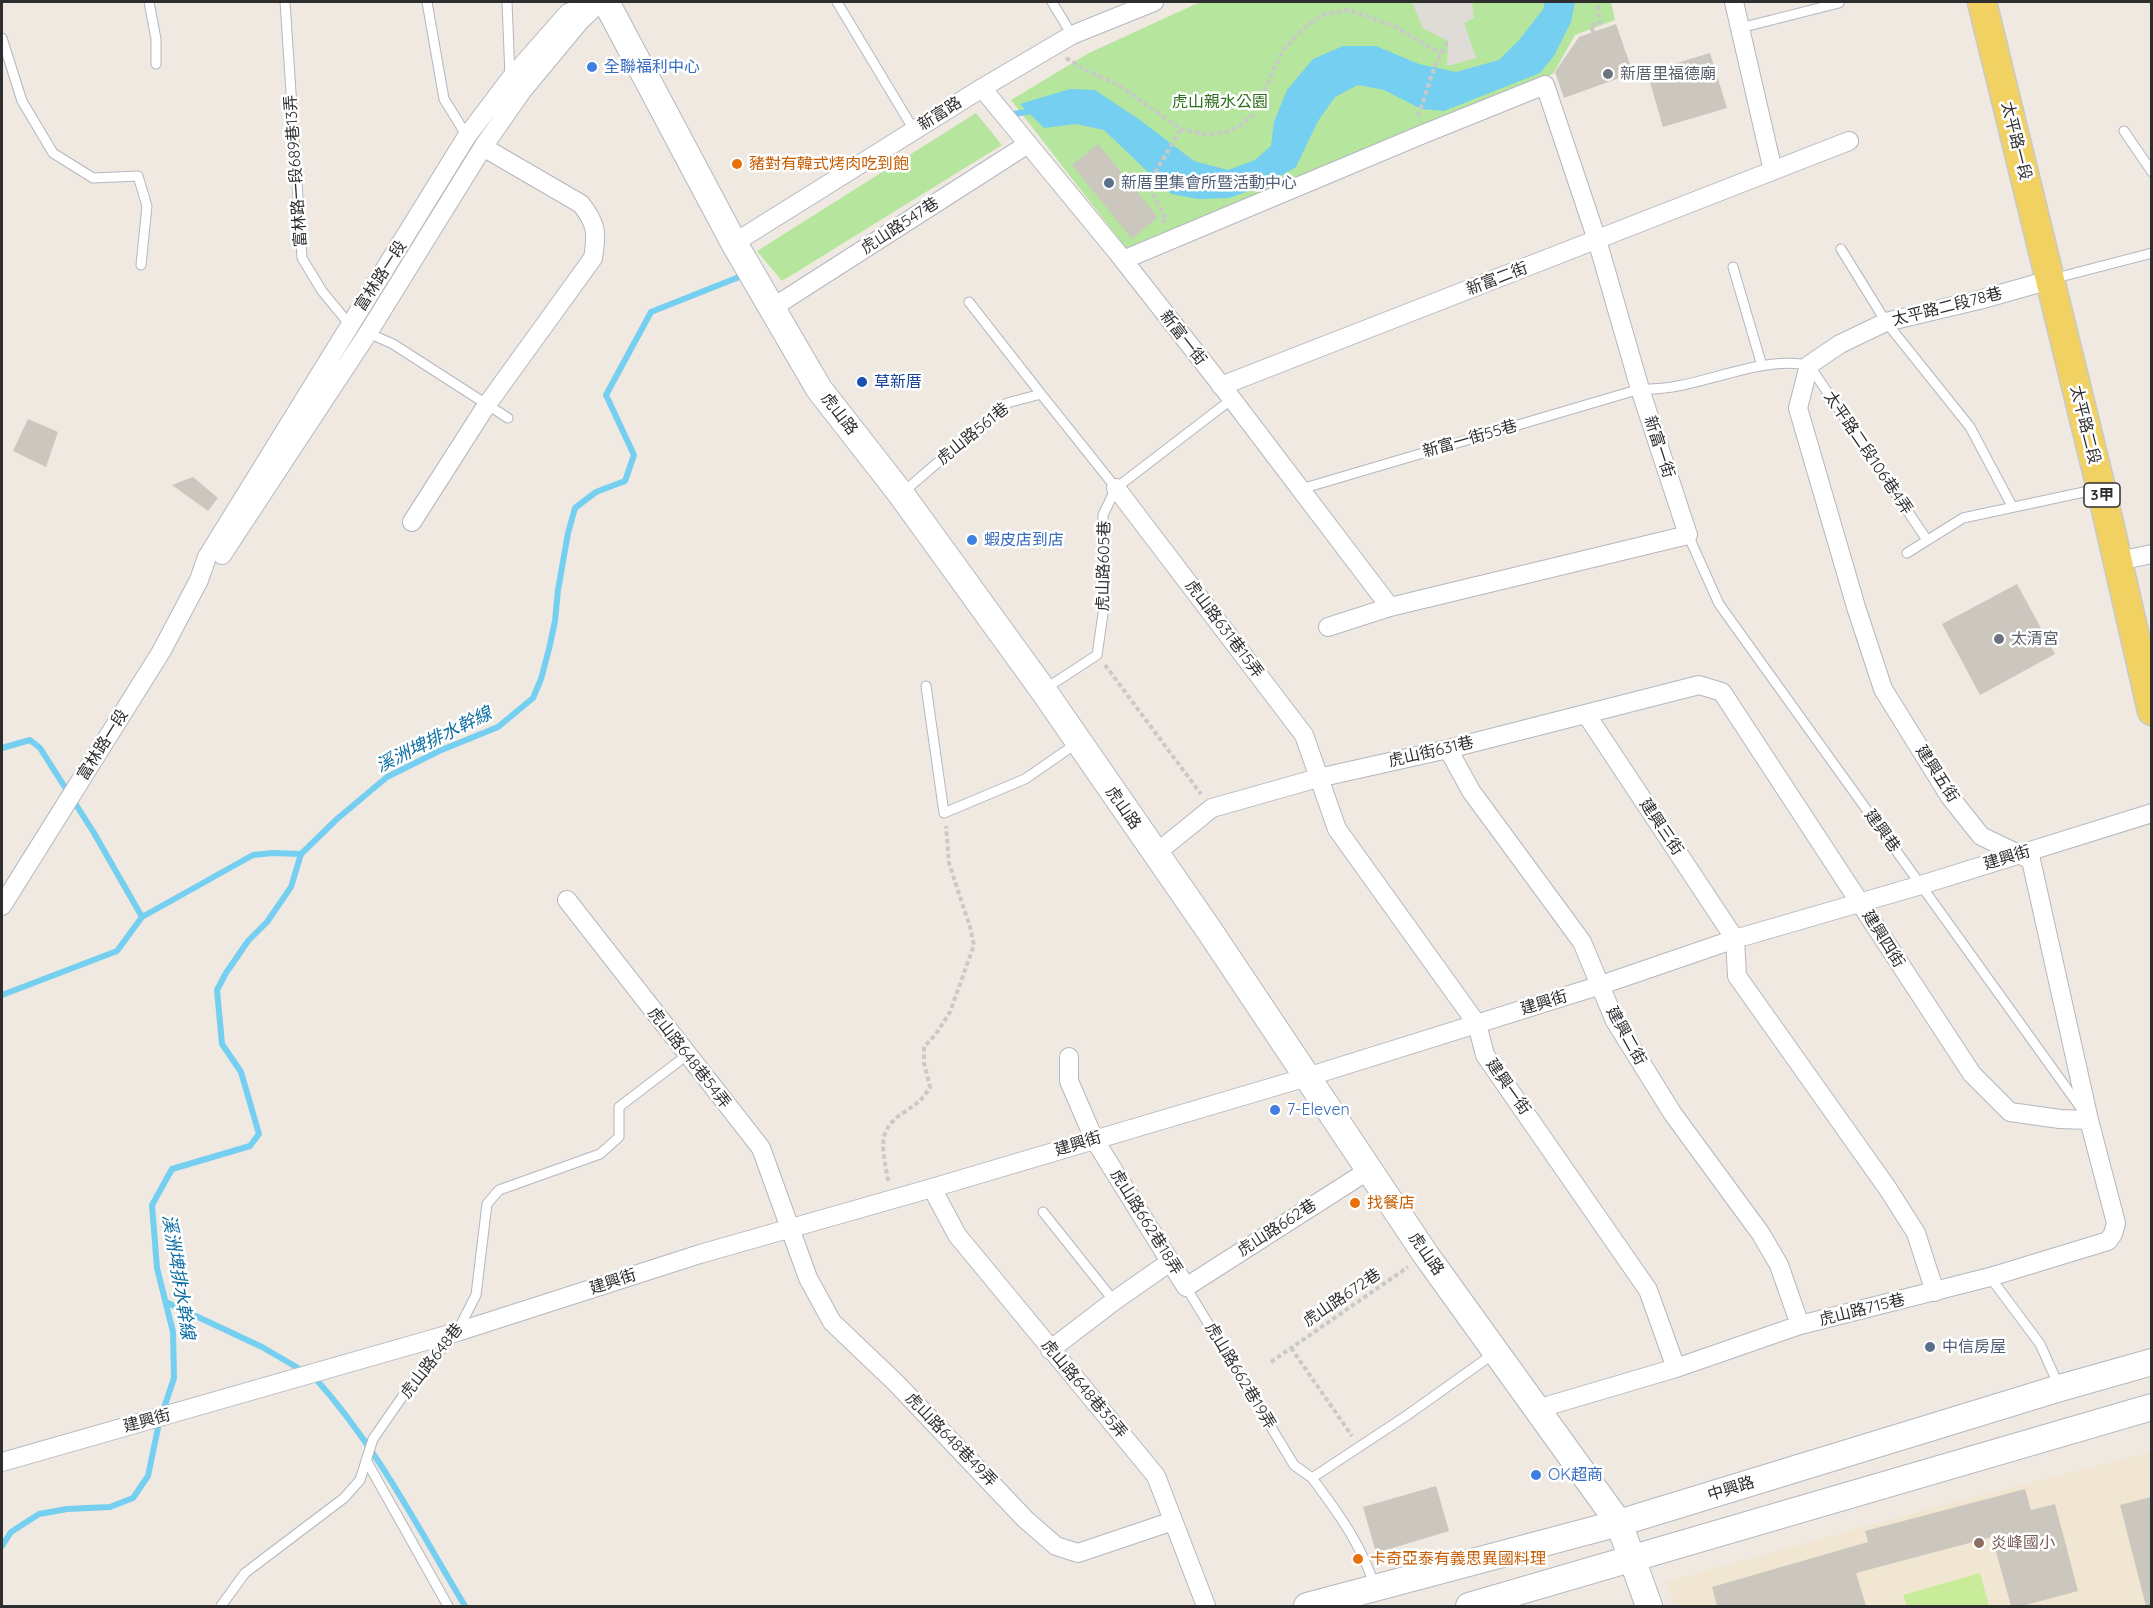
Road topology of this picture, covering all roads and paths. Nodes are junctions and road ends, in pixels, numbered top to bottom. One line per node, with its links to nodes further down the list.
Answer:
1 (148, 2): 20 (lane)
2 (285, 2): 45 (lane, 富林路一段689巷13弄)
3 (427, 2): 27 (lane)
4 (507, 2): 21 (lane)
5 (602, 2): 21 (street, 富林路一段); 30 (street, 富林路一段); 35 (street, 虎山路)
6 (837, 2): 25 (lane)
7 (1052, 2): 15 (lane)
8 (1154, 2): 15 (street, 新富路)
9 (1597, 2): 14 (path)
10 (1734, 2): 13 (street)
11 (1982, 2): 41 (main road, 太平路一段 / 3甲)
12 (1839, 3): 13 (lane)
13 (1740, 28): 31 (street)
14 (1593, 32)
15 (1072, 36): 18 (street, 新富路)
16 (2, 38): 39 (lane)
17 (1448, 41): 19 (path)
18 (1049, 49): 22 (street, 新富路); 24 (path)
19 (1441, 54): 23 (path); 24 (path)
20 (156, 63)
21 (510, 79): 27 (street, 富林路一段)
22 (982, 88): 25 (street, 新富路); 29 (street, 新富一街)
23 (1418, 118)
24 (1181, 129): 33 (path)
25 (915, 130): 35 (street, 新富路)
26 (2124, 131): 32 (lane)
27 (467, 136): 45 (street, 富林路一段)
28 (1848, 141): 31 (street, 新富二街)
29 (1028, 144): 38 (street, 新富一街); 43 (street, 虎山路547巷)
30 (483, 147): 46 (street, 富林路一段); 52 (street)
31 (1773, 171): 34 (street, 新富二街)
32 (2151, 172)
33 (1158, 224)
34 (1597, 240): 38 (street, 新富一街); 49 (street, 新富一街); 50 (street, 新富二街)
35 (734, 243): 43 (street, 虎山路)
36 (1840, 249): 44 (lane)
37 (2151, 254): 41 (lane)
38 (1123, 260): 50 (street, 新富一街)
39 (141, 265)
40 (1733, 267): 48 (lane)
41 (2050, 280): 44 (street, 太平路二段78巷); 55 (main road, 太平路二段 / 3甲)
42 (969, 302): 51 (lane)
43 (772, 308): 57 (street, 虎山路)
44 (1886, 322): 47 (street, 太平路二段78巷); 58 (lane)
45 (350, 325): 65 (street, 富林路一段)
46 (368, 333): 52 (lane); 65 (street, 富林路一段)
47 (1809, 365): 48 (lane); 61 (lane, 太平路二段106巷4弄); 81 (street, 建興五街)
48 (1762, 366): 49 (lane)
49 (1640, 389): 56 (lane, 新富一街55巷); 60 (street, 新富一街)
50 (1226, 392): 54 (lane, 虎山路605巷); 56 (street, 新富一街)
51 (1041, 394): 54 (lane); 57 (lane, 虎山路561巷)
52 (486, 406): 53 (lane); 59 (street)
53 (508, 418)
54 (1116, 488): 68 (lane, 虎山路605巷); 76 (street, 虎山路631巷15弄)
55 (2101, 488): 58 (lane); 64 (main road, 太平路二段 / 3甲)
56 (1301, 489): 66 (street, 新富一街)
57 (901, 494): 70 (street, 虎山路)
58 (2012, 506): 61 (lane)
59 (412, 522)
60 (1688, 535): 66 (street); 82 (lane, 建興巷)
61 (1927, 540): 62 (lane)
62 (1907, 553)
63 (2151, 554): 64 (street)
64 (2118, 561): 72 (main road, 太平路二段 / 3甲)
65 (199, 580): 85 (street, 富林路一段)
66 (1390, 607): 67 (street)
67 (1328, 627)
68 (1097, 655): 70 (lane); 77 (path)
69 (926, 686): 78 (lane)
70 (1043, 690): 74 (street, 虎山路)
71 (1722, 692): 73 (street, 虎山街631巷); 84 (street, 建興四街)
72 (2151, 711)
73 (1586, 714): 75 (street, 虎山街631巷); 86 (street, 建興三街)
74 (1077, 742): 78 (lane); 80 (street, 虎山路)
75 (1448, 749): 76 (street, 虎山街631巷); 87 (street, 建興二街)
76 (1318, 778): 77 (street, 虎山街631巷); 88 (street, 建興一街)
77 (1212, 808): 80 (street, 虎山街631巷)
78 (944, 813): 97 (path)
79 (2151, 813): 81 (street, 建興街)
80 (1155, 854): 91 (street, 虎山路)
81 (2019, 854): 82 (street, 建興街); 92 (street, 建興五街)
82 (1921, 885): 84 (street, 建興街); 92 (lane, 建興巷)
83 (567, 900): 89 (street, 虎山路648巷54弄)
84 (1860, 901): 86 (street, 建興街); 92 (street, 建興四街)
85 (2, 906)
86 (1735, 939): 87 (street, 建興街); 104 (street)
87 (1601, 985): 88 (street, 建興街); 106 (street, 建興二街)
88 (1477, 1024): 91 (street, 建興街); 113 (street, 建興一街)
89 (687, 1055): 99 (street, 虎山路648巷54弄); 107 (lane, 虎山路648巷)
90 (1069, 1057): 93 (street, 虎山路662巷18弄)
91 (1307, 1077): 93 (street, 建興街); 95 (street, 虎山路)
92 (2089, 1120): 94 (street, 建興五街)
93 (1094, 1139): 96 (street, 建興街); 101 (street, 虎山路662巷18弄)
94 (2100, 1160): 102 (street, 虎山路715巷)
95 (1369, 1170): 100 (street, 虎山路); 103 (street, 虎山路662巷)
96 (932, 1188): 97 (street, 建興街); 109 (street, 虎山路648巷35弄)
97 (891, 1200): 99 (street, 建興街)
98 (1044, 1212): 105 (lane)
99 (788, 1227): 107 (street, 建興街); 121 (street, 虎山路648巷49弄)
100 (1426, 1255): 108 (path, 虎山路672巷); 110 (street, 虎山路)
101 (1170, 1262): 103 (street, 虎山路662巷18弄); 105 (street)
102 (1990, 1277): 104 (street, 虎山路715巷); 114 (lane)
103 (1186, 1287): 120 (lane, 虎山路662巷19弄)
104 (1935, 1292): 106 (street, 虎山路715巷)
105 (1114, 1301): 109 (street)
106 (1800, 1325): 113 (street, 虎山路715巷)
107 (457, 1332): 118 (lane, 虎山路648巷); 119 (street, 建興街)
108 (1291, 1348): 111 (path, 虎山路672巷); 117 (path)
109 (1050, 1350): 121 (street, 虎山路648巷35弄)
110 (1496, 1352): 116 (street, 虎山路); 120 (lane)
111 (1271, 1362)
112 (2151, 1362): 114 (street, 中興路)
113 (1676, 1368): 116 (street, 虎山路715巷)
114 (2060, 1388): 122 (street, 中興路)
115 (2151, 1407): 123 (street)
116 (1537, 1409): 122 (street, 虎山路)
117 (1352, 1436)
118 (367, 1459): 125 (lane, 虎山路648巷); 126 (lane)
119 (2, 1462)
120 (1312, 1478): 124 (lane)
121 (1173, 1521): 127 (street, 虎山路648巷35弄)
122 (1620, 1522): 123 (street, 虎山路); 124 (street, 中興路)
123 (1632, 1558): 129 (street); 130 (street, 虎山路)
124 (1376, 1588): 128 (street, 中興路)
125 (221, 1606)
126 (448, 1606)
127 (1206, 1606)
128 (1307, 1606)
129 (1469, 1606)
130 (1649, 1606)

